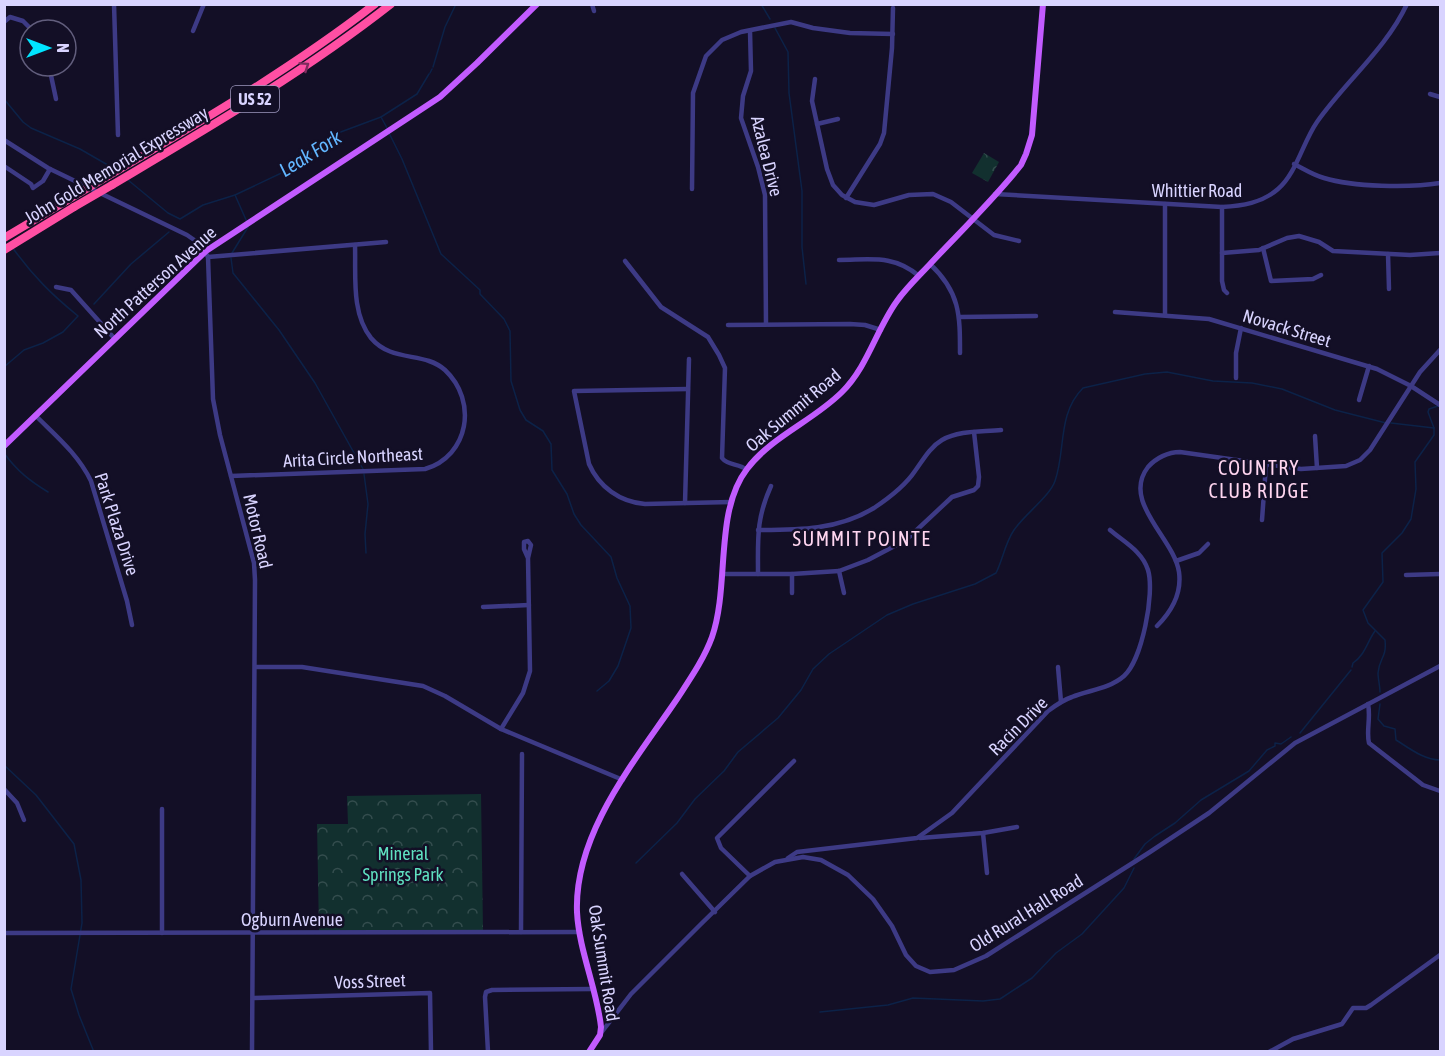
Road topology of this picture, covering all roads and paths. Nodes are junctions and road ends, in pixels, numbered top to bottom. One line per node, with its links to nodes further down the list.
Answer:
1 (114, 4): 23 (street)
2 (204, 4): 13 (street)
3 (375, 4): 35 (highway, John Gold Memorial Expressway / US 52, bridge)
4 (391, 4): 40 (highway, John Gold Memorial Expressway / US 52, one-way to 4, bridge)
5 (537, 4): 43 (main road, North Patterson Avenue)
6 (592, 4): 10 (street)
7 (1043, 4): 30 (main road, Oak Summit Road)
8 (1407, 4): 25 (street, Whittier Road)
9 (893, 8): 15 (street)
10 (594, 11)
11 (18, 20): 12 (street)
12 (4, 22)
13 (193, 31)
14 (750, 31): 15 (street); 29 (street); 57 (street, Azalea Drive)
15 (893, 34): 31 (street)
16 (52, 78): 20 (street)
17 (815, 79): 22 (street)
18 (1430, 94): 19 (street)
19 (1440, 97)
20 (56, 99)
21 (838, 119): 22 (street)
22 (817, 124): 31 (street)
23 (118, 135)
24 (4, 140): 27 (street)
25 (1294, 164): 28 (street); 33 (street, Whittier Road)
26 (4, 166): 27 (street)
27 (50, 169): 43 (street)
28 (1440, 183)
29 (692, 189)
30 (995, 194): 32 (street, Whittier Road); 34 (main road, Oak Summit Road)
31 (846, 198): 34 (street)
32 (1165, 204): 33 (street, Whittier Road); 54 (street)
33 (1222, 207): 41 (street)
34 (972, 219): 36 (street); 47 (main road, Oak Summit Road)
35 (4, 238)
36 (1019, 241)
37 (386, 243): 38 (street)
38 (355, 245): 43 (street); 79 (street, Arita Circle Northeast)
39 (1263, 248): 41 (street); 44 (street); 48 (street)
40 (4, 250)
41 (1222, 253): 52 (street)
42 (1440, 253): 44 (street)
43 (207, 254): 61 (main road, North Patterson Avenue); 79 (street, Motor Road)
44 (1388, 254): 51 (street)
45 (839, 260): 49 (street)
46 (625, 261): 78 (street)
47 (930, 264): 49 (main road, Oak Summit Road); 56 (street)
48 (1322, 275)
49 (919, 276): 60 (main road, Oak Summit Road)
50 (56, 287): 61 (street)
51 (1389, 289)
52 (1227, 293)
53 (1115, 312): 54 (street, Novack Street)
54 (1165, 315): 59 (street, Novack Street)
55 (1036, 316): 56 (street)
56 (960, 317): 63 (street)
57 (765, 324): 58 (street); 60 (street)
58 (728, 325)
59 (1241, 328): 65 (street, Novack Street); 66 (street)
60 (881, 330): 78 (main road, Oak Summit Road)
61 (114, 338): 71 (main road, North Patterson Avenue)
62 (1440, 350): 67 (street)
63 (960, 353)
64 (689, 359): 68 (street)
65 (1369, 366): 67 (street, Novack Street); 69 (street)
66 (1236, 378)
67 (1411, 386): 70 (street, Novack Street); 77 (street)
68 (688, 389): 81 (street); 81 (street)
69 (1359, 400)
70 (1438, 403)
71 (34, 415): 75 (main road, North Patterson Avenue); 99 (street, Park Plaza Drive)
72 (1001, 430): 73 (street)
73 (974, 432): 84 (street); 89 (street)
74 (1315, 436): 77 (street)
75 (4, 446)
76 (1266, 465): 77 (street); 83 (street); 88 (street)
77 (1317, 468)
78 (747, 470): 82 (main road, Oak Summit Road)
79 (231, 476): 102 (street, Motor Road)
80 (771, 486): 84 (street)
81 (685, 502): 82 (street)
82 (731, 502): 90 (main road, Oak Summit Road)
83 (1262, 520)
84 (758, 530): 91 (street)
85 (1110, 530): 104 (street, Racin Drive)
86 (1208, 544): 88 (street)
87 (528, 558): 97 (street)
88 (1176, 561): 100 (street)
89 (839, 571): 92 (street); 96 (street)
90 (724, 574): 91 (street); 109 (main road, Oak Summit Road)
91 (758, 574): 92 (street)
92 (792, 574): 95 (street)
93 (1440, 574): 94 (street)
94 (1406, 575)
95 (792, 593)
96 (844, 593)
97 (529, 605): 98 (street); 106 (street)
98 (483, 607)
99 (132, 626)
100 (1157, 626)
101 (1440, 666): 105 (street, Old Rural Hall Road)
102 (256, 667): 106 (street); 126 (street, Motor Road)
103 (1058, 667): 104 (street)
104 (1061, 702): 116 (street, Racin Drive)
105 (1368, 704): 111 (street); 117 (street, Old Rural Hall Road)
106 (501, 729): 109 (street)
107 (522, 754): 122 (street)
108 (794, 761): 120 (street)
109 (623, 780): 123 (main road, Oak Summit Road)
110 (4, 789): 113 (street)
111 (1440, 791)
112 (162, 809): 125 (street)
113 (24, 820)
114 (1017, 827): 115 (street)
115 (983, 832): 116 (street); 118 (street)
116 (917, 838): 117 (street, Racin Drive)
117 (788, 858): 120 (street, Old Rural Hall Road)
118 (987, 873)
119 (682, 874): 121 (street)
120 (750, 876): 121 (street, Old Rural Hall Road)
121 (715, 912): 130 (street, Old Rural Hall Road)
122 (521, 932): 123 (street, Ogburn Avenue); 126 (street, Ogburn Avenue)
123 (580, 932): 128 (main road, Oak Summit Road)
124 (4, 933): 125 (street, Ogburn Avenue)
125 (162, 933): 126 (street, Ogburn Avenue)
126 (252, 933): 129 (street, Motor Road)
127 (1440, 956): 135 (street)
128 (593, 989): 130 (main road, Oak Summit Road); 133 (street)
129 (253, 998): 131 (street, Motor Road); 132 (street, Voss Street)
130 (600, 1035): 134 (main road, Old Rural Hall Road)
131 (252, 1052)
132 (431, 1052)
133 (488, 1052)
134 (589, 1052)
135 (1269, 1052)

